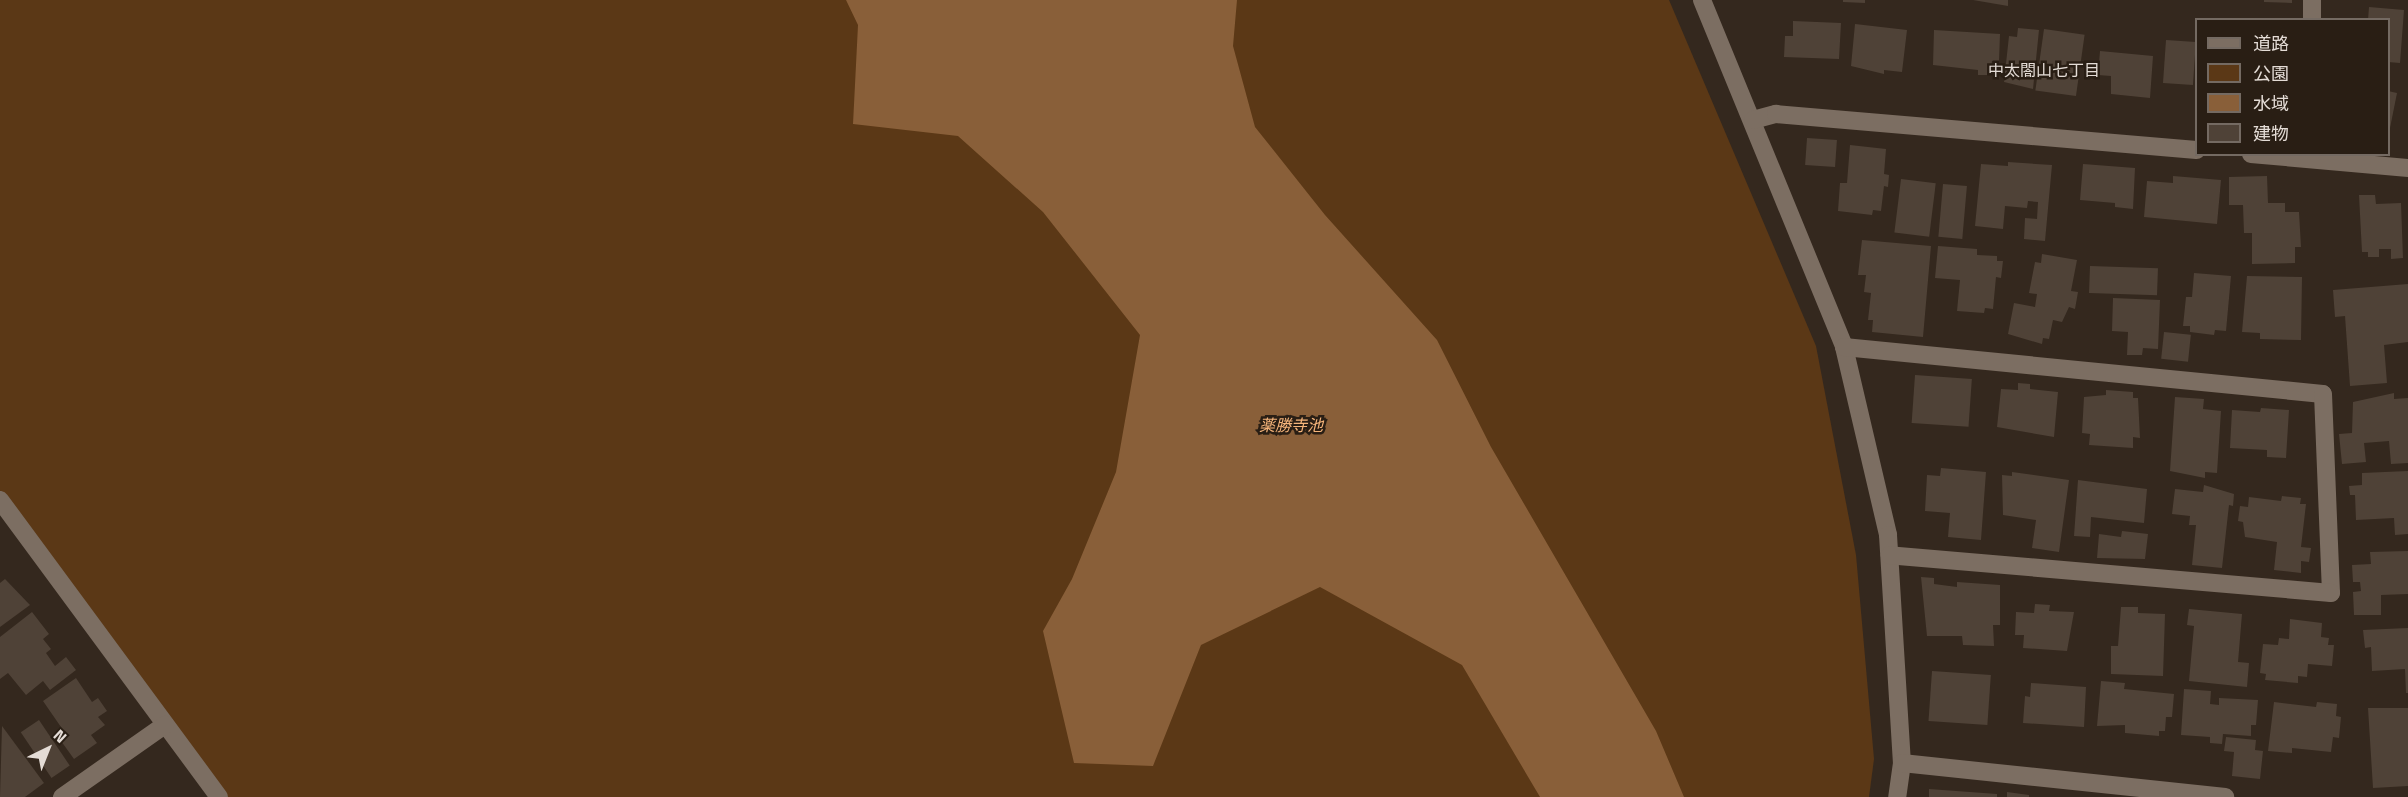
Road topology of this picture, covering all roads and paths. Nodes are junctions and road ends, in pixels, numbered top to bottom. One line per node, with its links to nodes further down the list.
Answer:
1 (1702, 0): 4 (street)
2 (2312, 0): 3 (street)
3 (2312, 18)
4 (1753, 120): 5 (street); 9 (street)
5 (2195, 150)
6 (2291, 156): 7 (street)
7 (2311, 157): 8 (street)
8 (2408, 168)
9 (1844, 346): 11 (street); 11 (street)
10 (0, 500): 12 (street)
11 (1890, 555): 13 (street)
12 (165, 725): 14 (street); 15 (street)
13 (1902, 763): 16 (street); 17 (street)
14 (62, 797)
15 (219, 797)
16 (1898, 797)
17 (2225, 797)

